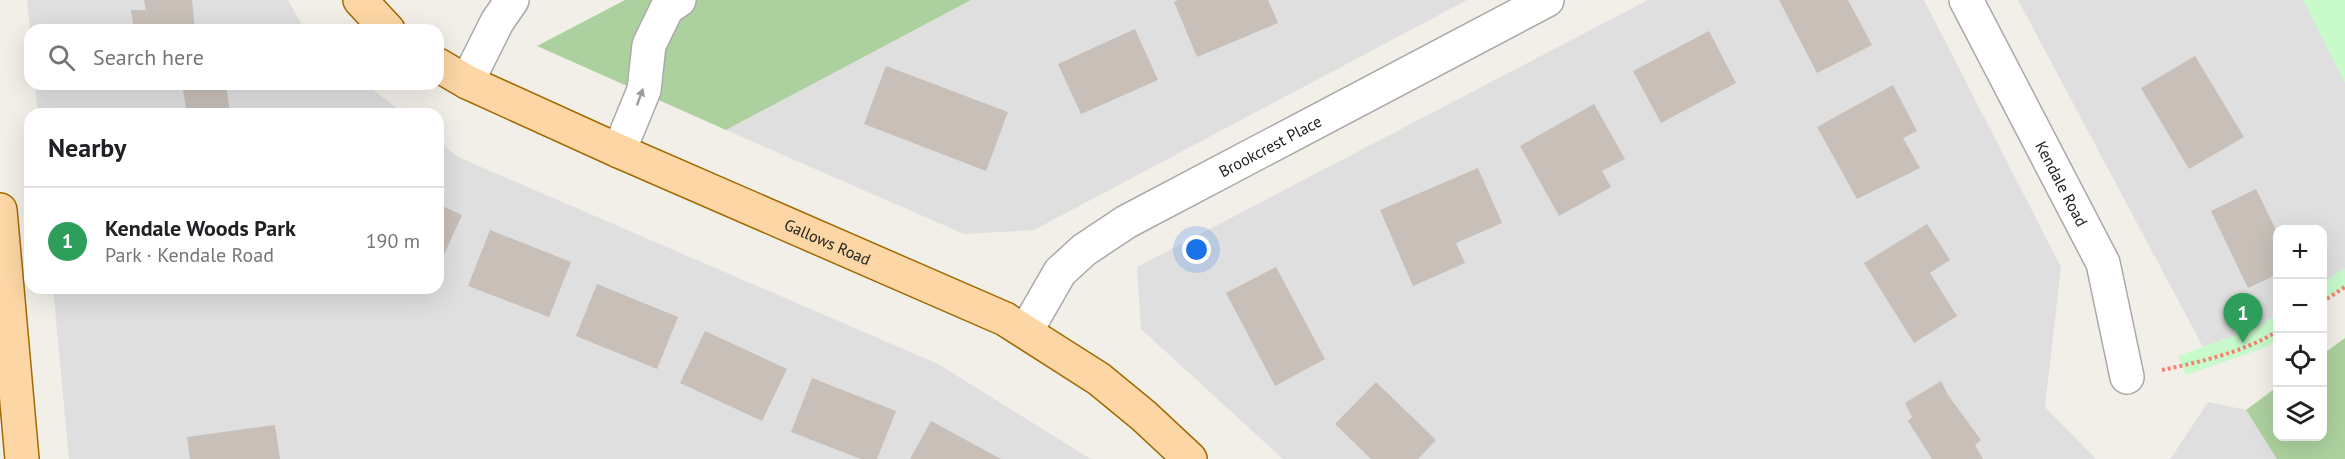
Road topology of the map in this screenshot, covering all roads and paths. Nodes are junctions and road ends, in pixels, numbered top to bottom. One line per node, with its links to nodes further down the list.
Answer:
1 (360, 0): 6 (main road)
2 (512, 0): 8 (street)
3 (679, 0): 9 (street, one-way to 3)
4 (1547, 0): 13 (street, Brookcrest Place)
5 (1966, 0): 15 (street, Kendale Road)
6 (382, 24)
7 (444, 69): 8 (main road, Gallows Road)
8 (467, 82): 9 (main road, Gallows Road)
9 (619, 151): 13 (main road, Gallows Road)
10 (0, 210): 16 (main road)
11 (2345, 287): 12 (path)
12 (2327, 299)
13 (1026, 331): 17 (main road, Gallows Road)
14 (2274, 333): 15 (path)
15 (2127, 377)
16 (22, 459)
17 (1190, 459)

